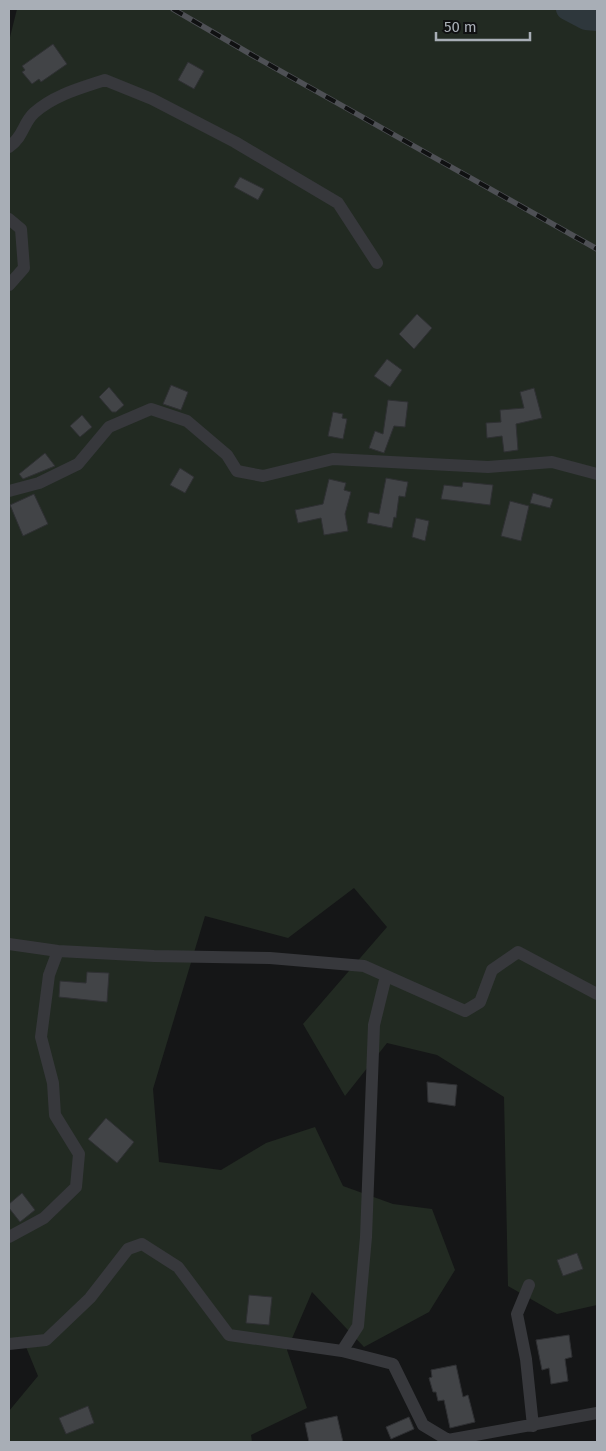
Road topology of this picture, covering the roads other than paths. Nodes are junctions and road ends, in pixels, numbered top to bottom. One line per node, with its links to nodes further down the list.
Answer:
1 (9, 147): 3 (street)
2 (9, 219): 4 (street)
3 (377, 263)
4 (9, 285)
5 (597, 474): 6 (street)
6 (9, 491)
7 (9, 944): 8 (street)
8 (58, 951): 9 (street); 11 (street)
9 (386, 976): 10 (street); 14 (street)
10 (597, 994)
11 (9, 1237)
12 (529, 1285): 16 (street)
13 (9, 1344): 14 (street)
14 (342, 1351): 16 (street)
15 (597, 1413): 16 (street)
16 (532, 1426)

